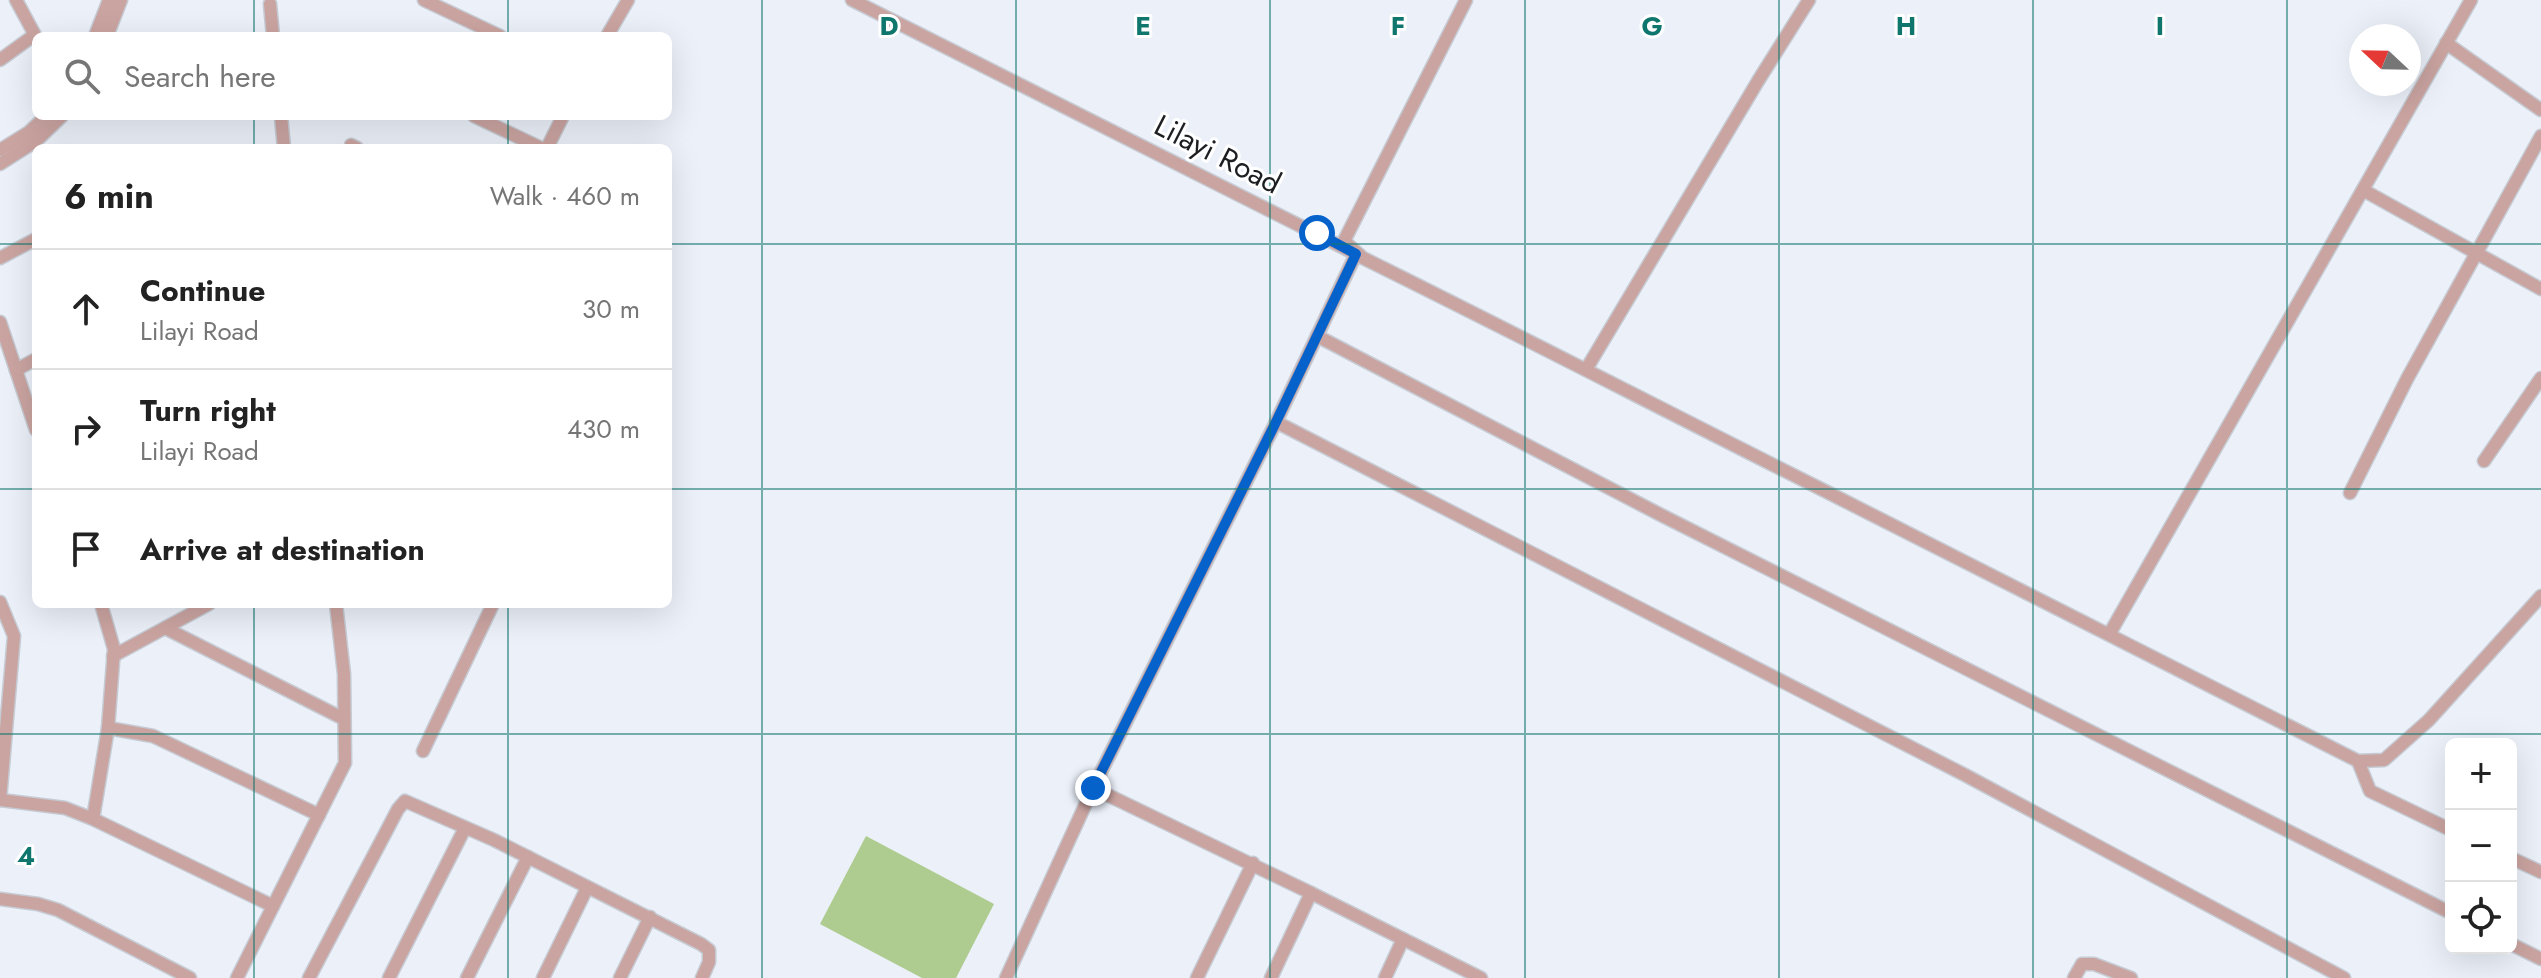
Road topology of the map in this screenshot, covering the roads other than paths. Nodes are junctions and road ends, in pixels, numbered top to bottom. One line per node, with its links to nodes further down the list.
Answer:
1 (16, 0): 13 (street)
2 (109, 0): 14 (street)
3 (121, 0): 15 (street)
4 (424, 0): 17 (street)
5 (628, 0): 18 (street)
6 (852, 0): 12 (street, Lilayi Road)
7 (887, 0): 12 (street)
8 (1466, 0): 36 (street)
9 (1809, 0): 43 (street)
10 (2471, 0): 20 (street)
11 (270, 4): 16 (street)
12 (878, 13): 36 (street, Lilayi Road)
13 (32, 32)
14 (97, 32)
15 (109, 32)
16 (273, 32)
17 (492, 32)
18 (609, 32)
19 (32, 39): 21 (street)
20 (2446, 43): 22 (street); 34 (street)
21 (0, 60)
22 (2541, 110)
23 (42, 120): 32 (street)
24 (58, 120): 33 (street)
25 (281, 120): 29 (street)
26 (483, 120): 30 (street)
27 (561, 120): 31 (street)
28 (2541, 136): 37 (street)
29 (284, 144)
30 (535, 144)
31 (546, 144)
32 (0, 150)
33 (0, 164)
34 (2363, 190): 37 (street); 57 (street)
35 (32, 241): 38 (street)
36 (1356, 254): 41 (street); 43 (street, Lilayi Road)
37 (2477, 255): 39 (street); 49 (street)
38 (0, 258)
39 (2541, 289)
40 (0, 322): 44 (street)
41 (1317, 336): 47 (street); 77 (street)
42 (32, 361): 44 (street)
43 (1587, 368): 57 (street, Lilayi Road)
44 (16, 370): 46 (street)
45 (2541, 378): 48 (street)
46 (32, 418)
47 (1276, 422): 63 (street); 97 (street)
48 (2484, 461)
49 (2350, 493)
50 (2541, 596): 62 (street)
51 (0, 602): 64 (street)
52 (102, 608): 58 (street)
53 (202, 608): 56 (street)
54 (336, 608): 59 (street)
55 (491, 608): 61 (street)
56 (165, 628): 58 (street); 59 (street)
57 (2110, 633): 62 (street, Lilayi Road)
58 (113, 656): 60 (street)
59 (344, 719): 65 (street)
60 (108, 728): 65 (street); 66 (street)
61 (423, 751)
62 (2358, 761): 67 (street)
63 (1093, 788): 71 (street); 90 (street)
64 (0, 800): 66 (street)
65 (319, 815): 76 (street)
66 (93, 819): 76 (street)
67 (2445, 827)
68 (465, 828): 69 (street); 84 (street); 85 (street)
69 (528, 857): 73 (street); 86 (street)
70 (2517, 861): 72 (street)
71 (1253, 863): 74 (street); 91 (street)
72 (2541, 872)
73 (587, 888): 78 (street); 87 (street)
74 (1311, 893): 79 (street); 92 (street)
75 (0, 899): 82 (street)
76 (273, 906): 83 (street)
77 (2445, 910)
78 (650, 917): 88 (street); 89 (street)
79 (1403, 939): 93 (street); 94 (street)
80 (2517, 947): 81 (street)
81 (2541, 959)
82 (190, 978)
83 (237, 978)
84 (309, 978)
85 (389, 978)
86 (467, 978)
87 (543, 978)
88 (620, 978)
89 (702, 978)
90 (1006, 978)
91 (1197, 978)
92 (1271, 978)
93 (1385, 978)
94 (1481, 978)
95 (2074, 978): 96 (street)
96 (2131, 978)
97 (2344, 978)

